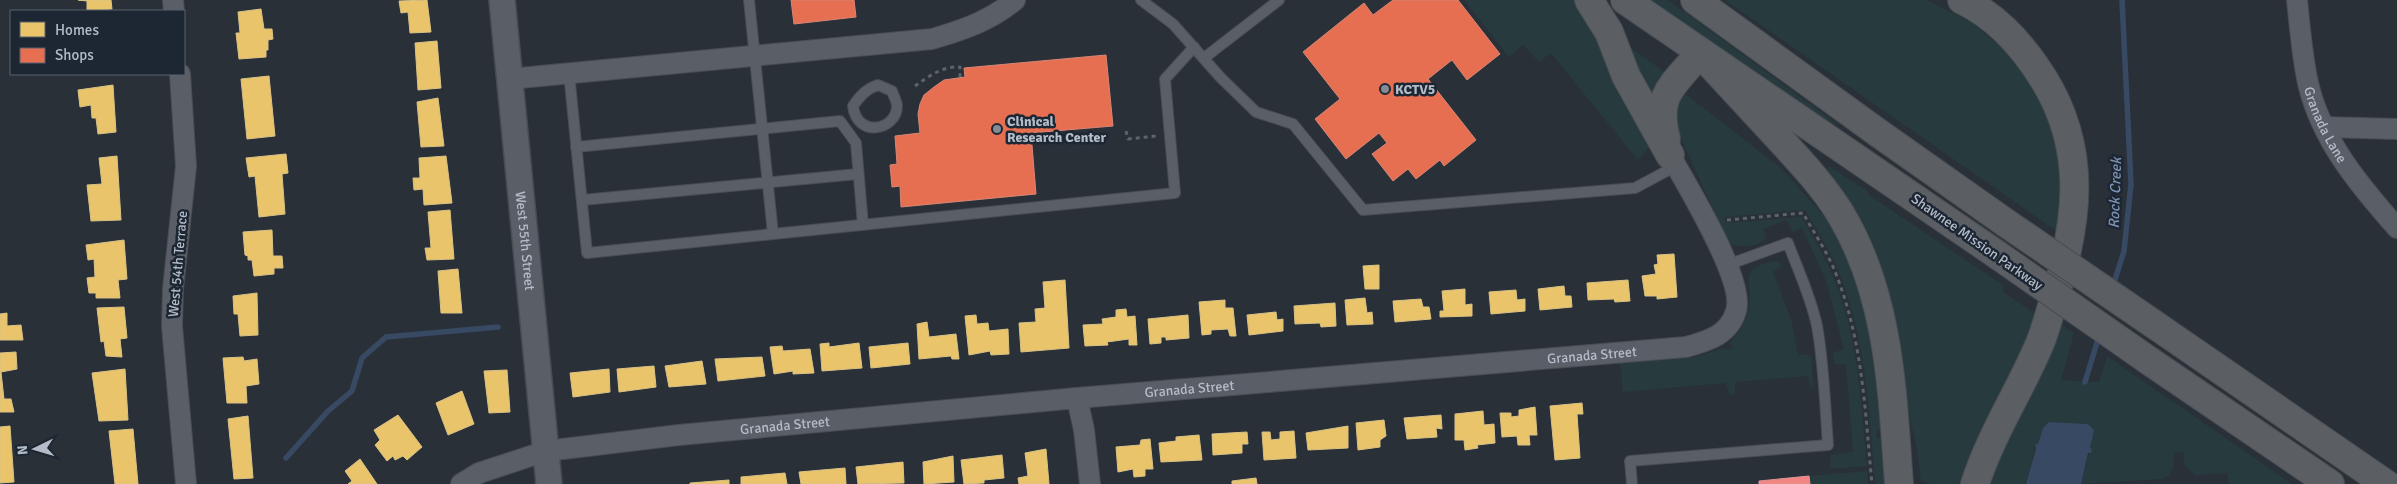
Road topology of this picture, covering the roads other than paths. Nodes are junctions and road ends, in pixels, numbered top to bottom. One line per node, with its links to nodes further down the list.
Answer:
1 (502, 0): 17 (street, West 55th Street)
2 (749, 0): 13 (lane)
3 (1015, 0): 13 (street)
4 (1141, 0): 11 (lane)
5 (1279, 0): 14 (lane)
6 (1589, 0): 24 (highway)
7 (1625, 0): 12 (highway, Shawnee Mission Parkway)
8 (1695, 0): 42 (highway, bridge)
9 (1962, 0): 40 (highway)
10 (2297, 0): 19 (street, Granada Lane)
11 (1194, 47): 14 (lane); 28 (lane)
12 (1700, 53): 24 (highway); 39 (highway); 41 (highway, Shawnee Mission Parkway, bridge)
13 (756, 56): 15 (street); 20 (lane)
14 (1204, 58): 24 (lane)
15 (569, 73): 17 (street); 23 (lane)
16 (180, 75): 34 (street, West 54th Terrace)
17 (510, 79): 33 (street, West 55th Street)
18 (861, 125): 18 (lane); 22 (lane)
19 (2324, 126): 21 (street); 29 (street, Granada Lane)
20 (763, 128): 22 (lane); 23 (lane); 26 (lane)
21 (2397, 129)
22 (851, 136): 25 (lane)
23 (576, 147): 27 (lane)
24 (1673, 160): 31 (street, Granada Street)
25 (858, 174): 26 (lane); 28 (lane)
26 (768, 182): 27 (lane); 30 (lane)
27 (582, 200): 30 (lane)
28 (863, 225): 30 (lane)
29 (2397, 228)
30 (773, 234)
31 (1727, 265): 32 (street, Granada Street); 38 (lane)
32 (1077, 398): 33 (street, Granada Street); 37 (street)
33 (546, 451): 35 (street, Granada Street); 36 (street, West 55th Street)
34 (186, 484)
35 (461, 484)
36 (549, 484)
37 (1090, 484)
38 (1632, 484)
39 (1899, 484)
40 (1975, 484)
41 (2330, 484)
42 (2386, 484)

